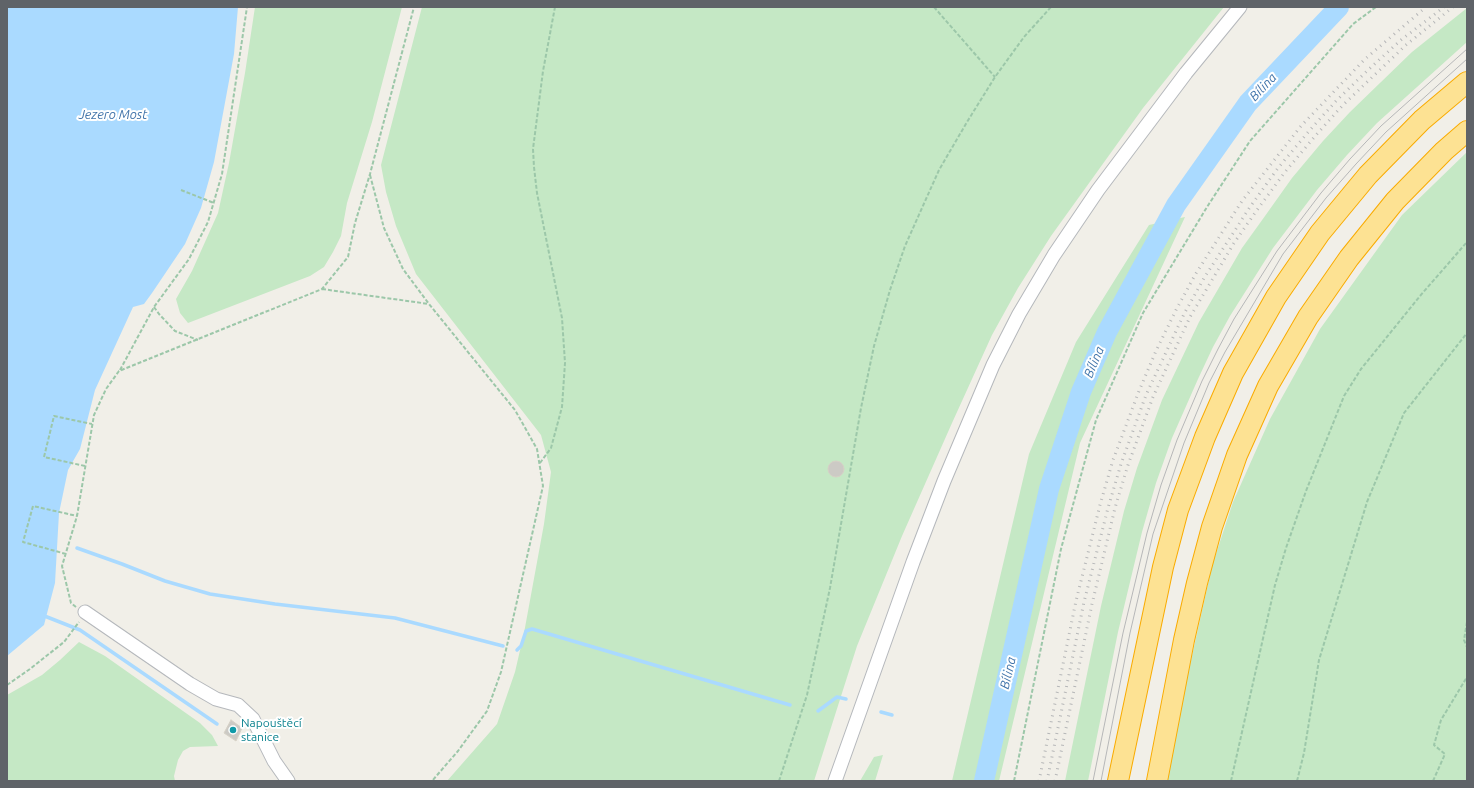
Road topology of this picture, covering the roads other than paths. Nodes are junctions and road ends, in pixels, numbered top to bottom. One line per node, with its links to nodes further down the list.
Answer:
1 (1240, 7): 6 (street)
2 (1467, 82): 7 (highway)
3 (1467, 131): 8 (highway)
4 (85, 612): 5 (street)
5 (288, 781)
6 (835, 781)
7 (1118, 781)
8 (1157, 781)

